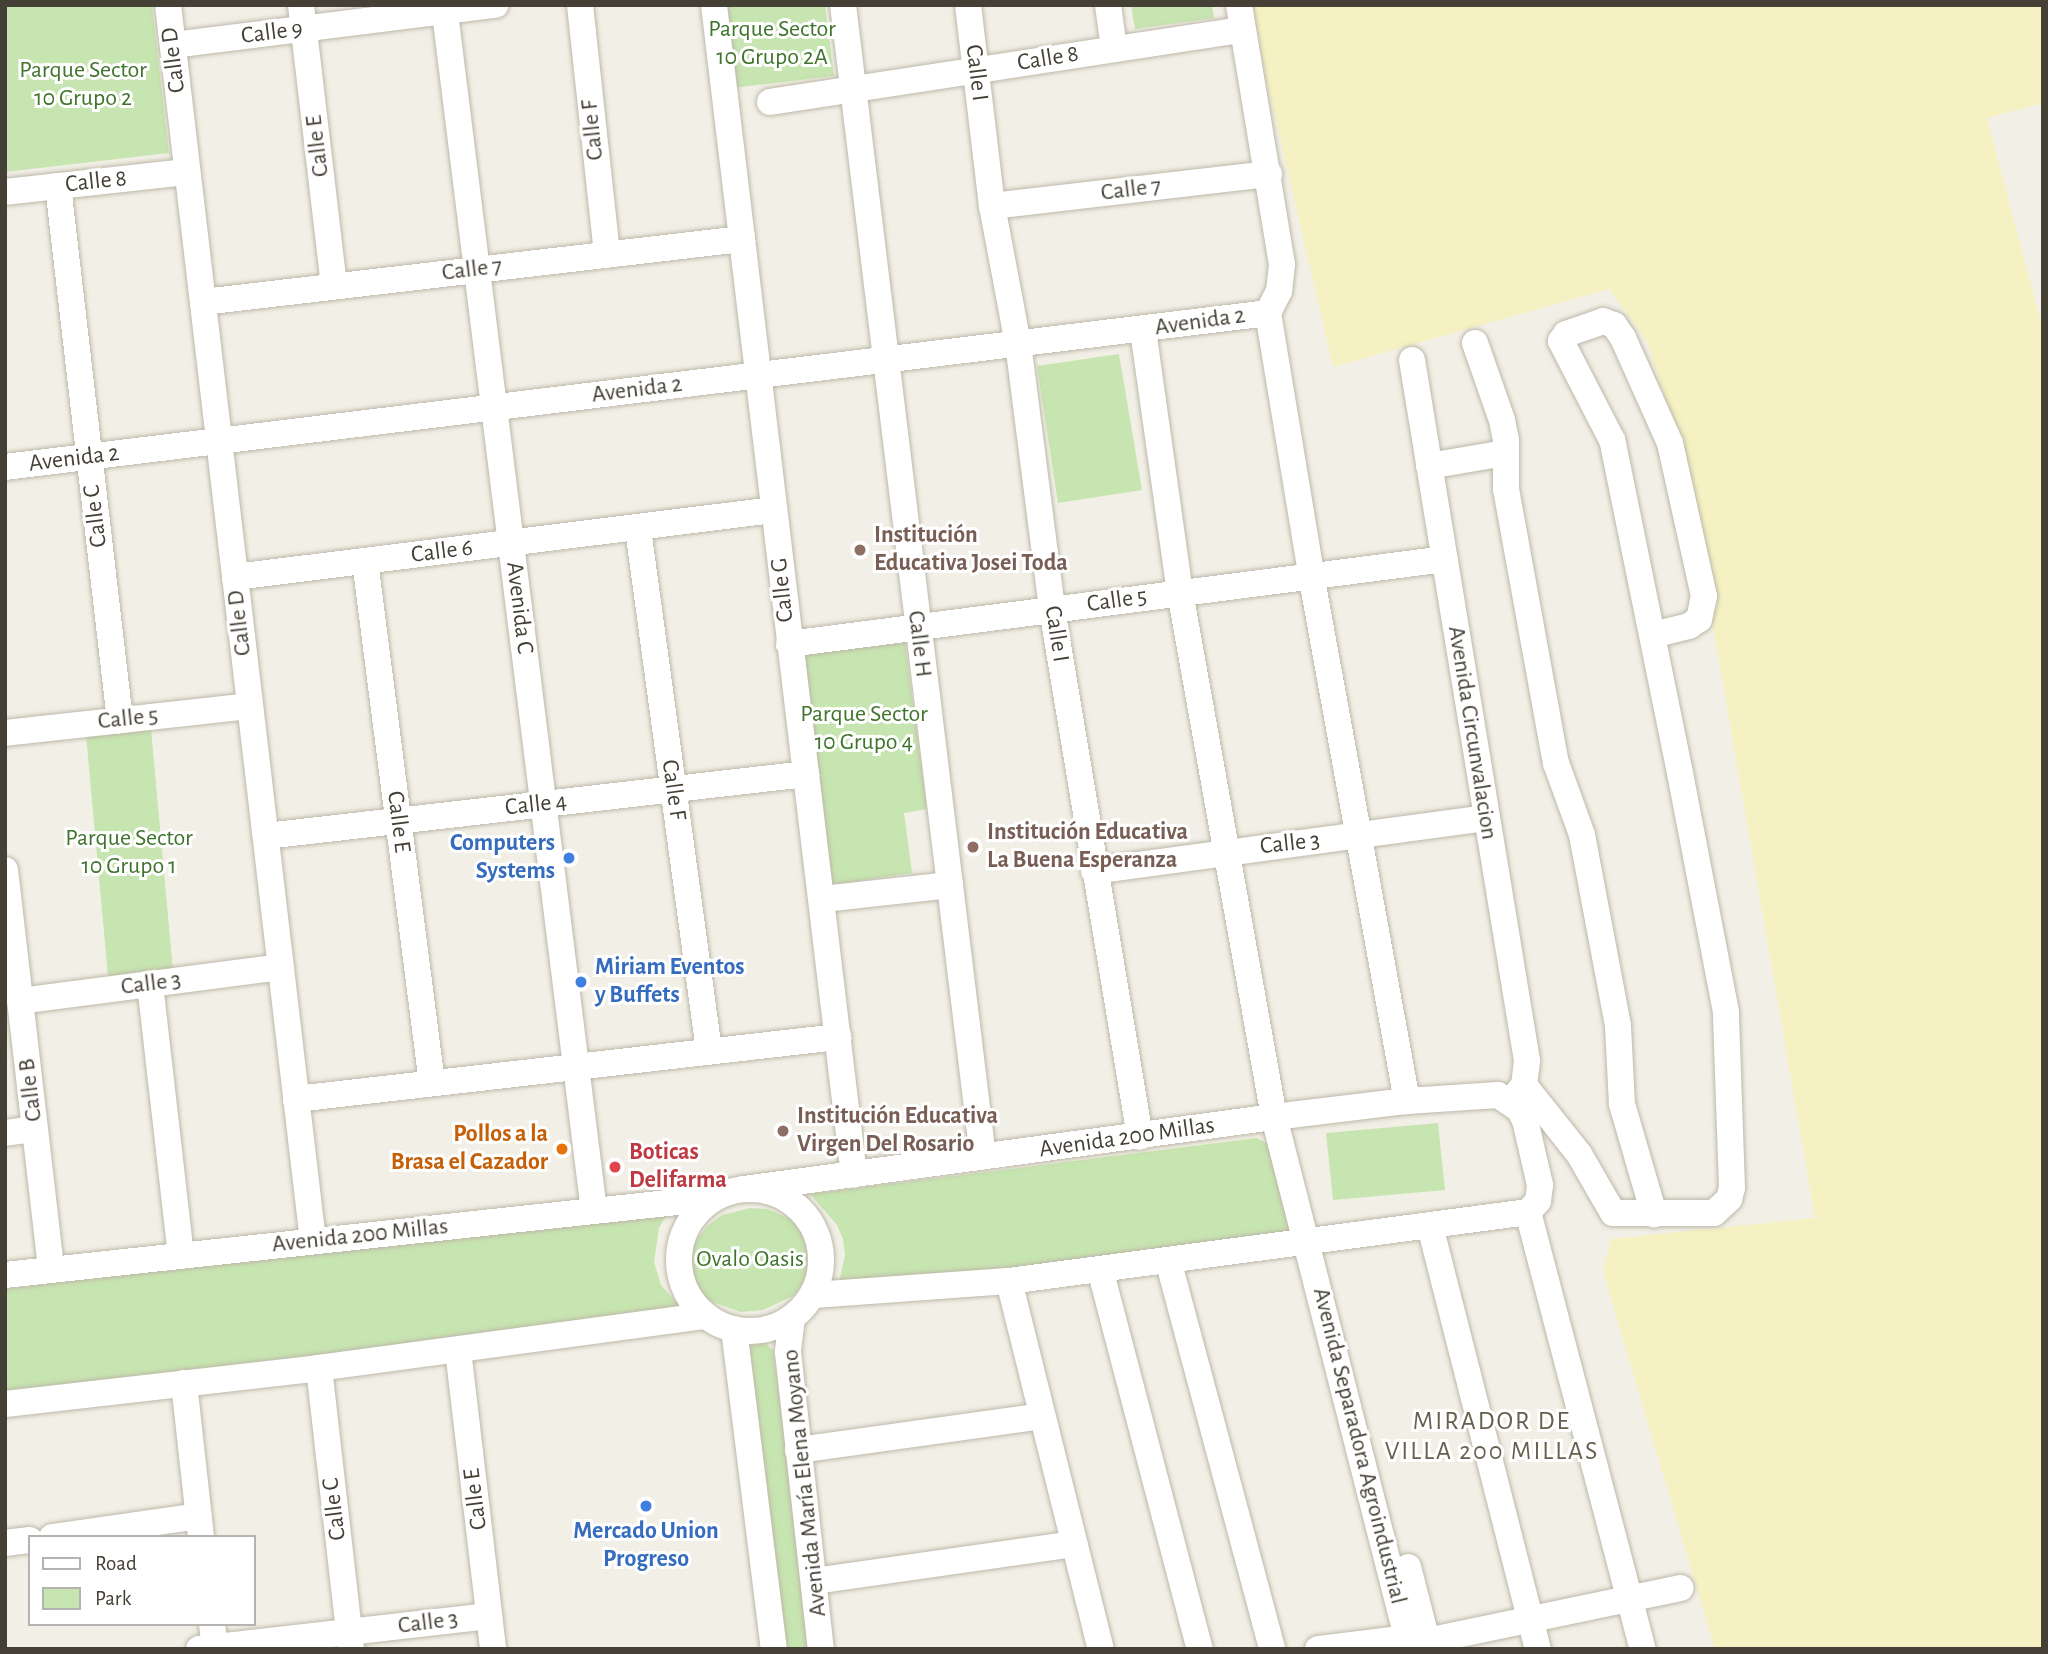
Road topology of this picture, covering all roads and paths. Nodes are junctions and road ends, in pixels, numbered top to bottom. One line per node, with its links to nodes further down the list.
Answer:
1 (168, 5): 11 (street, Calle D)
2 (496, 5): 8 (street, Calle 9)
3 (580, 5): 22 (street, Calle F)
4 (714, 5): 21 (street, Calle G)
5 (843, 5): 14 (street, Calle H)
6 (968, 5): 13 (street, Calle I)
7 (1108, 5): 12 (street)
8 (445, 8): 9 (street, Calle 9); 23 (street, Avenida C)
9 (302, 17): 11 (street, Calle 9); 24 (street, Calle E)
10 (1241, 18): 12 (street, Calle 8); 17 (street)
11 (173, 45): 16 (street, Calle D)
12 (1114, 49): 13 (street, Calle 8)
13 (975, 70): 14 (street, Calle 8); 20 (street, Calle I)
14 (853, 88): 15 (street, Calle 8); 30 (street, Calle H)
15 (770, 102)
16 (187, 172): 18 (street, Calle 8); 25 (street, Calle D)
17 (1269, 174): 20 (street, Calle 7); 26 (street)
18 (58, 186): 19 (street, Calle 8); 36 (street, Calle C)
19 (5, 192)
20 (992, 206): 28 (street, Calle I)
21 (742, 239): 22 (street, Calle 7); 32 (street, Calle G)
22 (607, 255): 23 (street, Calle 7)
23 (477, 270): 24 (street, Calle 7); 33 (street, Avenida C)
24 (334, 286): 25 (street, Calle 7)
25 (203, 302): 34 (street, Calle D)
26 (1268, 313): 27 (street, Avenida 2); 44 (street)
27 (1143, 330): 28 (street, Avenida 2); 46 (street, Avenida Separadora Agroindustrial)
28 (1018, 343): 30 (street, Avenida 2); 47 (street, Calle I)
29 (1475, 343): 35 (street)
30 (886, 359): 32 (street, Avenida 2); 48 (street, Calle H)
31 (1412, 360): 37 (street, Avenida Circunvalacion)
32 (758, 375): 33 (street, Avenida 2); 39 (street, Calle G)
33 (494, 407): 34 (street, Avenida 2); 41 (street, Avenida C)
34 (219, 441): 36 (street, Avenida 2); 45 (street, Calle D)
35 (1505, 453): 37 (street); 86 (street)
36 (89, 457): 38 (street, Avenida 2); 52 (street, Calle C)
37 (1429, 466): 42 (street, Avenida Circunvalacion)
38 (5, 467)
39 (774, 510): 40 (street, Calle 6); 50 (street, Calle G)
40 (638, 529): 41 (street, Calle 6); 55 (street, Calle F)
41 (511, 543): 43 (street, Calle 6); 56 (street, Avenida C)
42 (1444, 559): 44 (street, Calle 5); 57 (street, Avenida Circunvalacion)
43 (365, 561): 45 (street, Calle 6); 58 (street, Calle E)
44 (1311, 574): 46 (street, Calle 5); 60 (street)
45 (235, 577): 51 (street, Calle D)
46 (1180, 592): 47 (street, Calle 5); 61 (street, Avenida Separadora Agroindustrial)
47 (1052, 609): 48 (street, Calle 5); 63 (street, Calle I)
48 (917, 629): 50 (street, Calle 5); 64 (street, Calle H)
49 (1653, 635): 49 (street); 86 (street)
50 (789, 644): 54 (street, Calle G)
51 (250, 706): 52 (street, Calle 5); 59 (street, Calle D)
52 (120, 720): 53 (street, Calle 5)
53 (5, 733)
54 (806, 774): 55 (street, Calle 4); 65 (street, Calle G)
55 (673, 791): 56 (street, Calle 4); 70 (street, Calle F)
56 (543, 804): 58 (street, Calle 4); 71 (street, Avenida C)
57 (1485, 818): 60 (street, Calle 3); 73 (street, Avenida Circunvalacion)
58 (398, 821): 59 (street, Calle 4); 72 (street, Calle E)
59 (266, 836): 66 (street, Calle D)
60 (1360, 836): 61 (street, Calle 3); 75 (street)
61 (1226, 852): 63 (street, Calle 3); 76 (street, Avenida Separadora Agroindustrial)
62 (5, 870): 68 (street, Calle B)
63 (1094, 871): 79 (street, Calle I)
64 (950, 885): 65 (street); 80 (street, Calle H)
65 (822, 899): 69 (street, Calle G)
66 (281, 967): 67 (street, Calle 3); 74 (street, Calle D)
67 (150, 984): 68 (street, Calle 3); 90 (street)
68 (20, 1001): 77 (street, Calle B)
69 (838, 1037): 70 (street); 81 (street, Calle G)
70 (709, 1051): 71 (street)
71 (576, 1067): 72 (street); 84 (street, Avenida C)
72 (432, 1083): 74 (street)
73 (1517, 1093): 75 (street, Avenida 200 Millas); 85 (street); 86 (street)
74 (296, 1099): 88 (street, Calle D)
75 (1407, 1101): 76 (street, Avenida 200 Millas)
76 (1274, 1117): 79 (street, Avenida 200 Millas); 89 (street, Avenida Separadora Agroindustrial)
77 (35, 1129): 78 (street); 92 (street, Calle B)
78 (5, 1133)
79 (1140, 1137): 80 (street, Avenida 200 Millas)
80 (983, 1157): 81 (street, Avenida 200 Millas)
81 (854, 1175): 82 (street, Avenida 200 Millas)
82 (744, 1189): 83 (street); 96 (street)
83 (714, 1198): 84 (street, Avenida 200 Millas); 97 (street)
84 (594, 1211): 88 (street, Avenida 200 Millas)
85 (1528, 1212): 87 (street); 113 (street)
86 (1654, 1214)
87 (1430, 1226): 89 (street); 115 (street)
88 (313, 1241): 90 (street, Avenida 200 Millas)
89 (1305, 1244): 91 (street); 118 (street, Avenida Separadora Agroindustrial)
90 (181, 1255): 92 (street, Avenida 200 Millas)
91 (1168, 1260): 93 (street); 124 (street)
92 (51, 1268): 94 (street, Avenida 200 Millas)
93 (1100, 1269): 95 (street); 123 (street)
94 (5, 1275)
95 (1009, 1280): 96 (street); 104 (street)
96 (813, 1294): 98 (street)
97 (706, 1316): 99 (street); 100 (street)
98 (792, 1318): 99 (street); 105 (street, Avenida María Elena Moyano)
99 (734, 1329): 120 (street, Avenida María Elena Moyano)
100 (458, 1350): 101 (street); 114 (street, Calle E)
101 (319, 1368): 102 (street); 116 (street, Calle C)
102 (184, 1383): 103 (street); 106 (street)
103 (5, 1404)
104 (1042, 1416): 105 (street); 110 (street)
105 (799, 1450): 111 (street, Avenida María Elena Moyano)
106 (200, 1526): 107 (street)
107 (79, 1535)
108 (28, 1540): 109 (street)
109 (5, 1543)
110 (1074, 1544): 111 (street); 122 (street)
111 (814, 1581): 121 (street, Avenida María Elena Moyano)
112 (1681, 1588): 113 (street)
113 (1630, 1599): 115 (street); 127 (street)
114 (489, 1616): 116 (street, Calle 3); 119 (street, Calle E)
115 (1531, 1619): 118 (street); 126 (street)
116 (350, 1641): 117 (street, Calle 3)
117 (211, 1642)
118 (1418, 1644): 125 (street)
119 (493, 1649)
120 (774, 1649)
121 (821, 1649)
122 (1101, 1649)
123 (1200, 1649)
124 (1272, 1649)
125 (1318, 1649)
126 (1538, 1649)
127 (1643, 1649)

